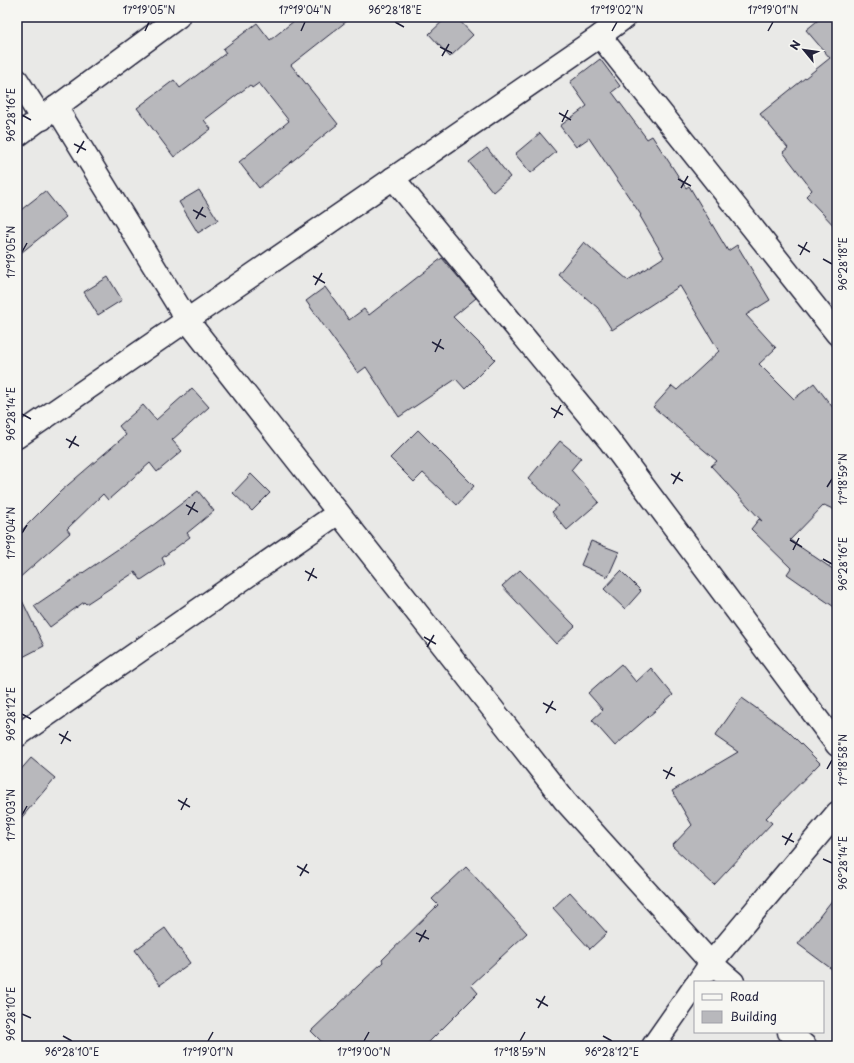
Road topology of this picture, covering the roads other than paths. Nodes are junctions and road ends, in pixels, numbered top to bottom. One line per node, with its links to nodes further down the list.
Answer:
1 (178, 17): 5 (street)
2 (625, 17): 3 (street)
3 (600, 36): 7 (street); 9 (street)
4 (17, 80): 5 (street)
5 (49, 113): 6 (street); 8 (street)
6 (17, 136)
7 (393, 178): 8 (street); 13 (street)
8 (187, 320): 10 (street); 11 (street)
9 (837, 334)
10 (17, 437)
11 (338, 512): 12 (street); 15 (street)
12 (17, 736)
13 (837, 745)
14 (837, 813): 15 (street)
15 (711, 963): 16 (street); 17 (street)
16 (699, 981)
17 (732, 981)
18 (694, 987): 20 (street)
19 (790, 1033): 21 (street)
20 (654, 1046)
21 (805, 1046)

